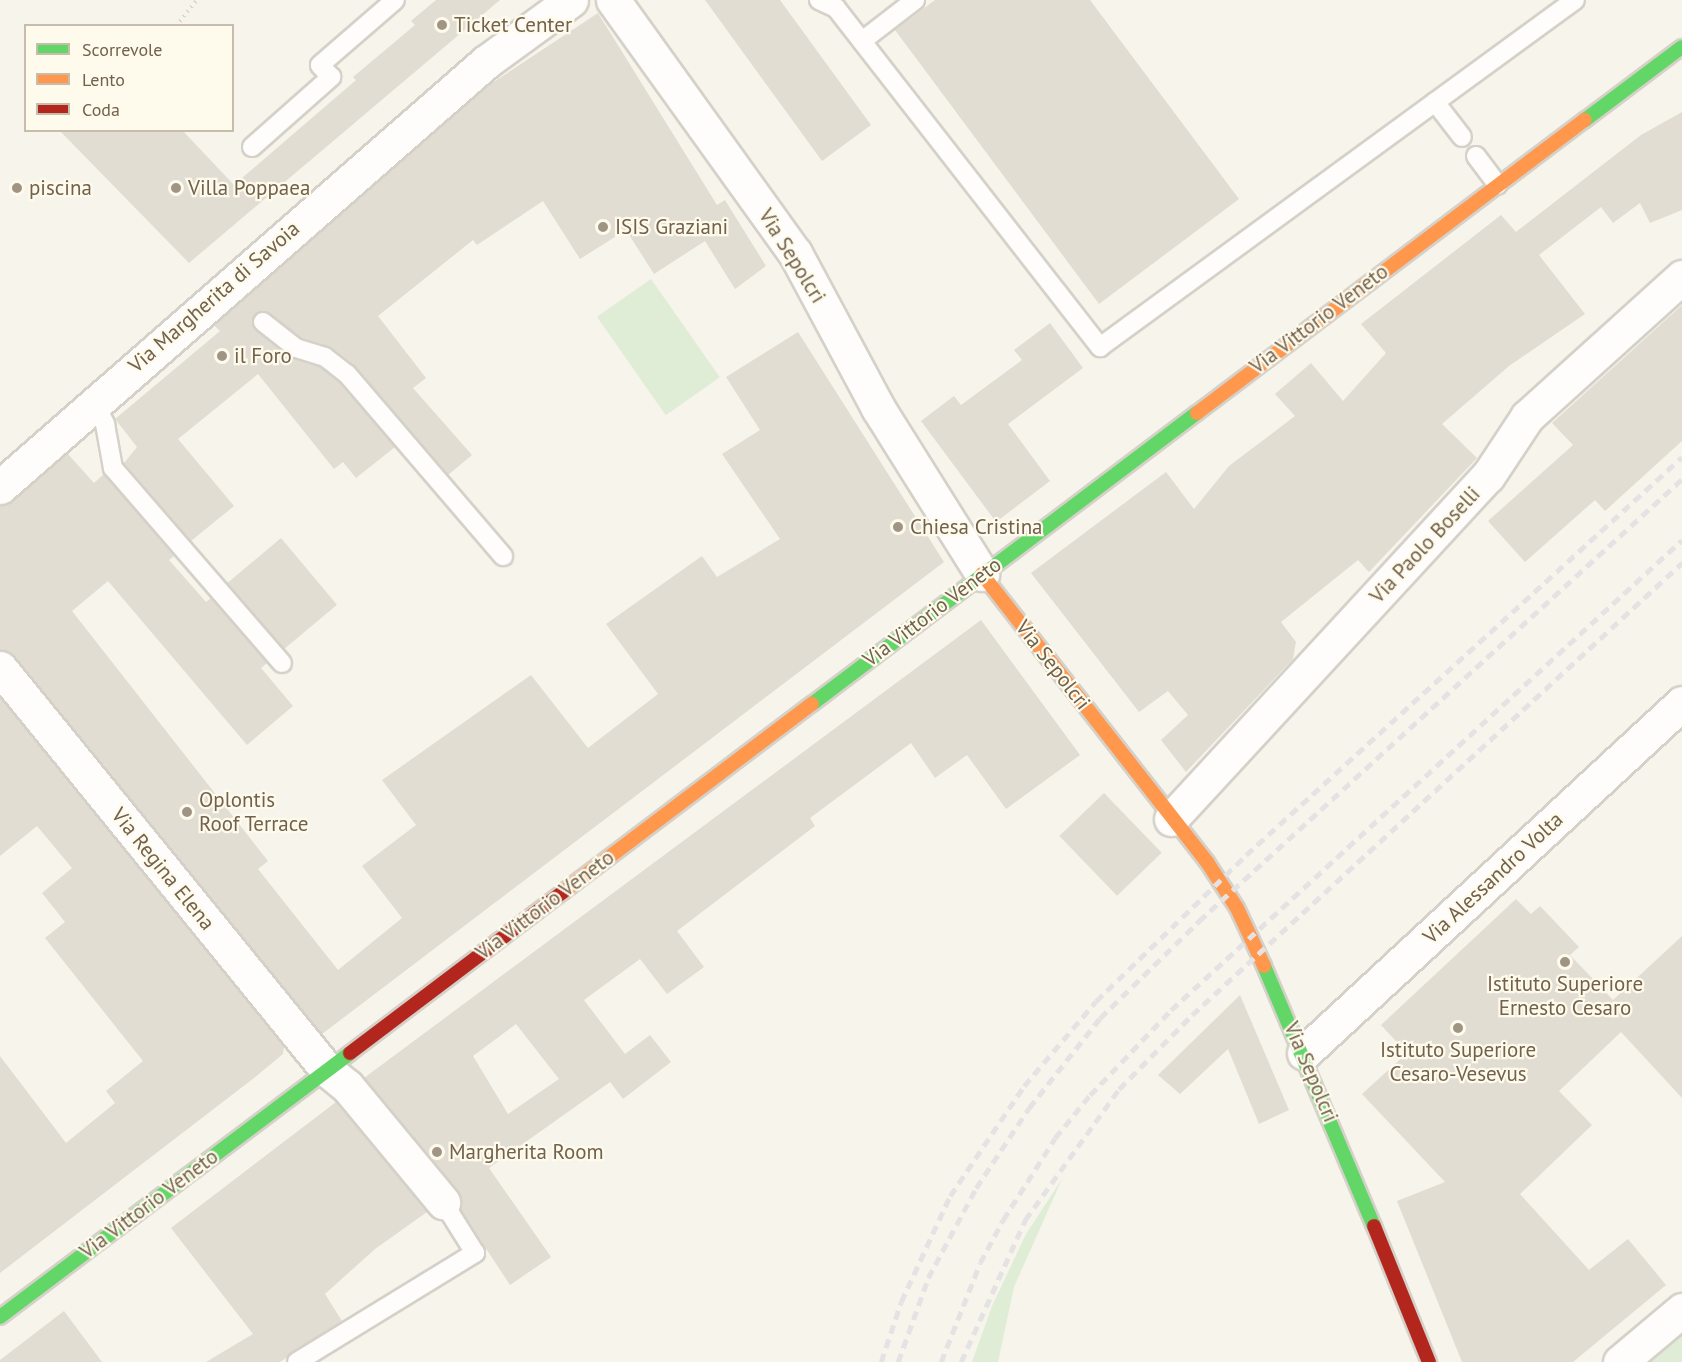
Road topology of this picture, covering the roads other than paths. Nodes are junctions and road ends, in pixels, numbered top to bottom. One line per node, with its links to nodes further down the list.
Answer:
1 (394, 0): 12 (lane)
2 (572, 0): 17 (street, Via Margherita di Savoia)
3 (613, 0): 20 (street, Via Sepolcri)
4 (819, 0): 7 (lane)
5 (915, 0): 8 (lane)
6 (1575, 0): 10 (lane)
7 (841, 4): 8 (lane)
8 (862, 41): 10 (lane)
9 (1682, 47): 14 (main road, Via Vittorio Veneto)
10 (1435, 102): 11 (lane)
11 (1462, 137)
12 (252, 147)
13 (1476, 156): 14 (lane)
14 (1498, 185): 20 (main road, Via Vittorio Veneto)
15 (1682, 277): 24 (street, Via Paolo Boselli)
16 (263, 322): 19 (lane)
17 (94, 402): 18 (street, Via Margherita di Savoia); 21 (lane)
18 (0, 487)
19 (503, 556)
20 (982, 574): 24 (main road, Via Sepolcri); 26 (main road, Via Vittorio Veneto)
21 (282, 663)
22 (0, 668): 26 (street, Via Regina Elena)
23 (1682, 703): 25 (street, Via Alessandro Volta)
24 (1171, 819): 25 (main road, Via Sepolcri)
25 (1304, 1053): 31 (main road, Via Sepolcri)
26 (327, 1070): 27 (street); 29 (main road, Via Vittorio Veneto)
27 (443, 1202): 30 (lane)
28 (1682, 1310): 32 (street)
29 (0, 1317)
30 (297, 1362)
31 (1429, 1362)
32 (1620, 1362)

